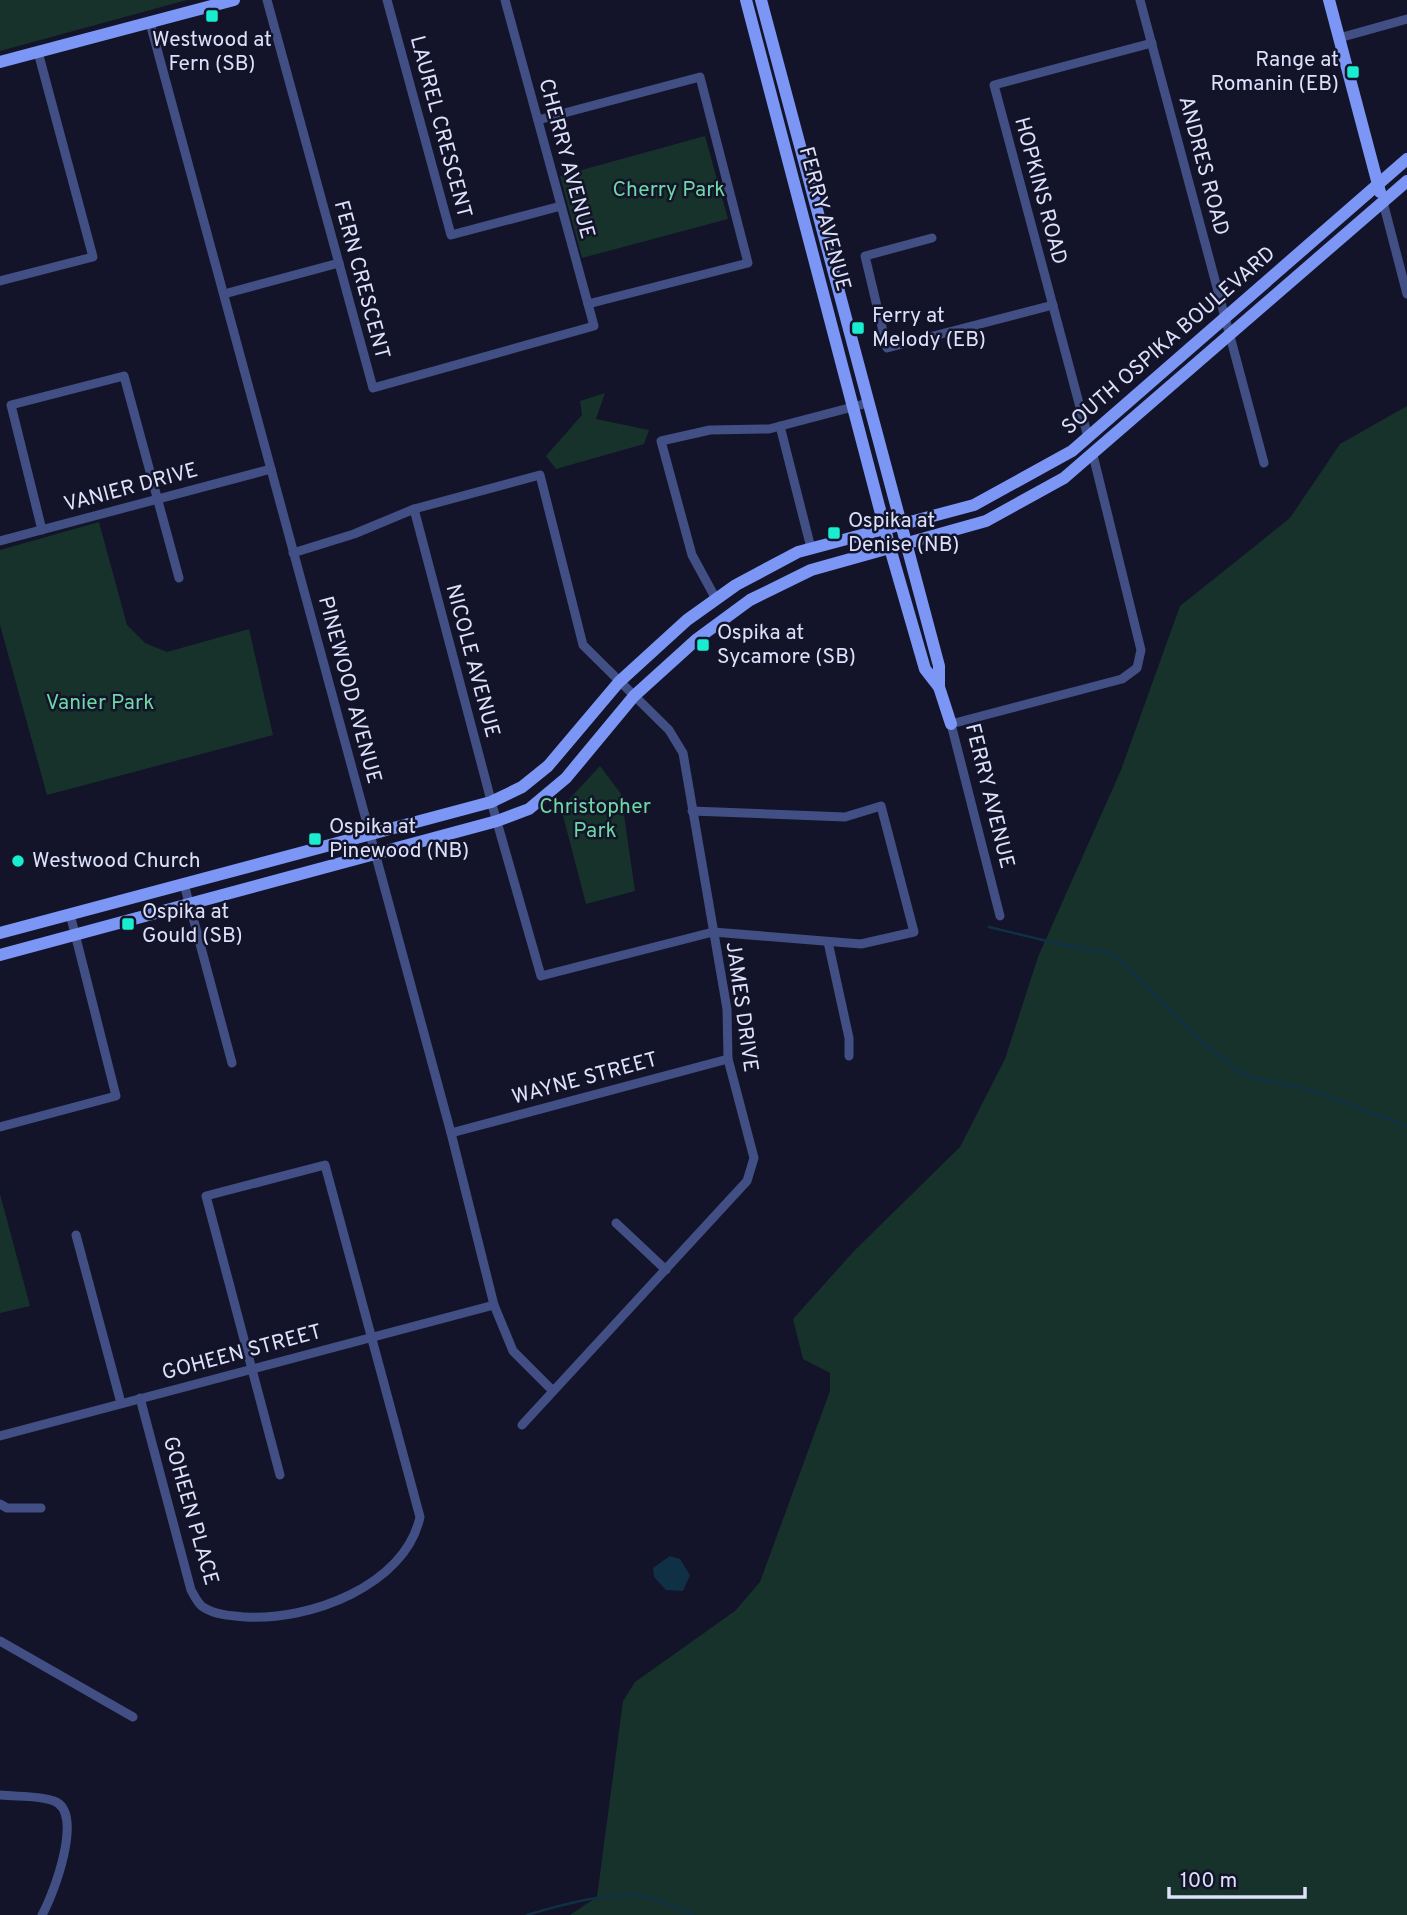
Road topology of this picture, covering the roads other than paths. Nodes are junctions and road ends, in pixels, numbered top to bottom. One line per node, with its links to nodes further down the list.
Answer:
1 (234, 0): 10 (main road)
2 (267, 0): 22 (street, FERN CRESCENT)
3 (387, 0): 20 (street, LAUREL CRESCENT)
4 (505, 0): 15 (street, CHERRY AVENUE)
5 (746, 0): 32 (main road, FERRY AVENUE)
6 (761, 0): 31 (main road, FERRY AVENUE)
7 (1140, 0): 12 (street, ANDRES ROAD)
8 (1329, 0): 11 (main road)
9 (1407, 19): 11 (street)
10 (150, 23): 13 (main road); 24 (street, PINEWOOD AVENUE)
11 (1339, 38): 18 (main road)
12 (1152, 43): 27 (street, HOPKINS ROAD); 28 (street, ANDRES ROAD)
13 (38, 52): 14 (main road); 23 (street)
14 (0, 62)
15 (538, 120): 20 (street, CHERRY AVENUE); 26 (street)
16 (1407, 159): 18 (main road, SOUTH OSPIKA BOULEVARD)
17 (1407, 181): 19 (main road, SOUTH OSPIKA BOULEVARD)
18 (1378, 185): 19 (main road); 28 (main road, SOUTH OSPIKA BOULEVARD)
19 (1383, 202): 25 (street); 30 (main road, SOUTH OSPIKA BOULEVARD)
20 (561, 206): 26 (street, CHERRY AVENUE)
21 (932, 239): 27 (street, FERRY AVENUE)
22 (338, 263): 24 (street); 29 (street, FERN CRESCENT)
23 (0, 281)
24 (223, 294): 37 (street, PINEWOOD AVENUE)
25 (1407, 295)
26 (588, 304): 29 (street, CHERRY AVENUE)
27 (1053, 305): 34 (street, HOPKINS ROAD)
28 (1225, 318): 30 (street, ANDRES ROAD); 34 (main road, SOUTH OSPIKA BOULEVARD)
29 (594, 326)
30 (1230, 336): 35 (main road, SOUTH OSPIKA BOULEVARD); 36 (street, ANDRES ROAD)
31 (868, 403): 32 (street); 40 (main road, FERRY AVENUE)
32 (855, 406): 33 (street); 41 (main road, FERRY AVENUE)
33 (780, 426): 45 (street); 49 (street)
34 (1088, 438): 40 (main road, SOUTH OSPIKA BOULEVARD)
35 (1093, 455): 44 (main road, SOUTH OSPIKA BOULEVARD); 53 (street)
36 (1264, 463)
37 (271, 470): 38 (street, VANIER DRIVE); 47 (street, PINEWOOD AVENUE)
38 (158, 500): 42 (street, VANIER DRIVE); 42 (street); 48 (street)
39 (414, 509): 47 (street); 50 (street, JAMES DRIVE); 54 (street, NICOLE AVENUE)
40 (901, 524): 41 (main road, SOUTH OSPIKA BOULEVARD); 44 (main road, FERRY AVENUE)
41 (885, 529): 45 (main road, SOUTH OSPIKA BOULEVARD); 46 (main road, FERRY AVENUE)
42 (42, 530): 43 (street, VANIER DRIVE)
43 (0, 541)
44 (906, 544): 46 (main road, SOUTH OSPIKA BOULEVARD); 51 (main road, FERRY AVENUE)
45 (811, 548): 49 (main road, SOUTH OSPIKA BOULEVARD)
46 (890, 548): 51 (main road, FERRY AVENUE); 52 (main road, SOUTH OSPIKA BOULEVARD)
47 (293, 553): 57 (street, PINEWOOD AVENUE)
48 (178, 578)
49 (716, 598): 50 (main road, SOUTH OSPIKA BOULEVARD)
50 (620, 682): 52 (street, JAMES DRIVE); 54 (main road, SOUTH OSPIKA BOULEVARD)
51 (939, 687): 53 (main road, FERRY AVENUE)
52 (634, 696): 55 (street, JAMES DRIVE); 56 (main road, SOUTH OSPIKA BOULEVARD)
53 (951, 724): 62 (street, FERRY AVENUE)
54 (491, 802): 56 (street, NICOLE AVENUE); 57 (main road, SOUTH OSPIKA BOULEVARD)
55 (692, 810): 63 (street, JAMES DRIVE); 66 (street)
56 (497, 821): 58 (main road, SOUTH OSPIKA BOULEVARD); 63 (street, NICOLE AVENUE)
57 (370, 835): 58 (street, PINEWOOD AVENUE); 59 (main road, SOUTH OSPIKA BOULEVARD)
58 (375, 855): 60 (main road, SOUTH OSPIKA BOULEVARD); 72 (street, PINEWOOD AVENUE)
59 (184, 884): 60 (street); 61 (main road, SOUTH OSPIKA BOULEVARD)
60 (189, 904): 65 (main road, SOUTH OSPIKA BOULEVARD); 70 (street)
61 (69, 915): 64 (main road, SOUTH OSPIKA BOULEVARD); 65 (street)
62 (1000, 916)
63 (713, 932): 66 (street); 69 (street, JAMES DRIVE)
64 (0, 933)
65 (75, 935): 67 (main road, SOUTH OSPIKA BOULEVARD); 71 (street)
66 (828, 942): 68 (street)
67 (0, 955)
68 (849, 1056)
69 (728, 1059): 72 (street, WAYNE STREET); 75 (street, JAMES DRIVE)
70 (232, 1063)
71 (0, 1126)
72 (451, 1133): 76 (street, PINEWOOD AVENUE)
73 (616, 1223): 75 (street)
74 (76, 1235): 81 (street)
75 (666, 1269): 79 (street, JAMES DRIVE)
76 (494, 1305): 77 (street, GOHEEN STREET); 79 (street, PINEWOOD AVENUE)
77 (372, 1337): 78 (street, GOHEEN STREET); 78 (street, GOHEEN PLACE); 80 (street, GOHEEN PLACE)
78 (251, 1369): 80 (street, GOHEEN STREET); 84 (street)
79 (553, 1391): 82 (street, JAMES DRIVE)
80 (140, 1398): 81 (street, GOHEEN STREET)
81 (121, 1403): 83 (street, GOHEEN STREET)
82 (522, 1425)
83 (0, 1436)
84 (280, 1475)
85 (0, 1504): 86 (street)
86 (41, 1508)
87 (0, 1641): 88 (street)
88 (134, 1717)
89 (0, 1795): 90 (street)
90 (42, 1915)

